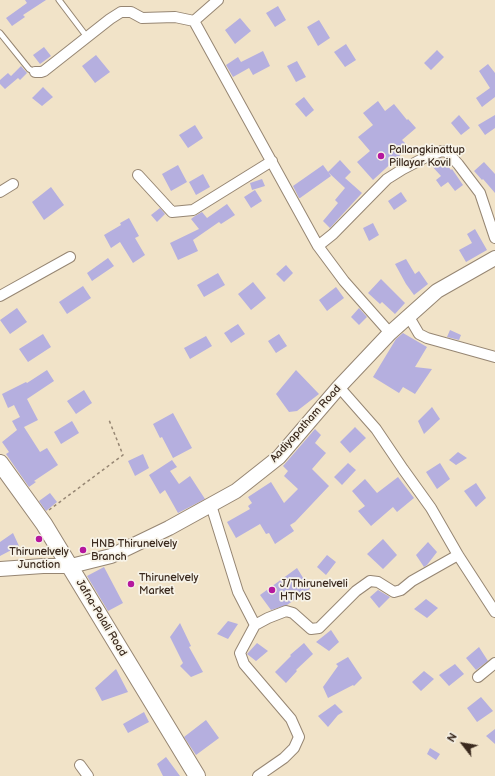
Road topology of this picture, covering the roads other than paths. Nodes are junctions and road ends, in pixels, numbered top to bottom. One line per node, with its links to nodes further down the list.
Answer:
1 (59, 0): 5 (lane)
2 (218, 0): 3 (street)
3 (194, 21): 5 (street); 7 (street)
4 (0, 33): 6 (lane)
5 (87, 37): 6 (street)
6 (35, 72)
7 (272, 161): 8 (street); 12 (street)
8 (138, 175)
9 (13, 184): 10 (street)
10 (0, 192)
11 (495, 238): 12 (street)
12 (318, 246): 17 (street)
13 (70, 257): 15 (street)
14 (495, 258): 16 (street, Aadiyapatham Road)
15 (0, 296)
16 (409, 316): 17 (street, Aadiyapatham Road); 18 (street)
17 (390, 333): 19 (street, Aadiyapatham Road)
18 (495, 357)
19 (339, 387): 21 (street, Aadiyapatham Road); 22 (street)
20 (0, 463): 23 (main road, Jafna-Palali Road)
21 (211, 505): 23 (street, Aadiyapatham Road); 26 (street)
22 (458, 555): 25 (street); 26 (street)
23 (71, 566): 24 (street, Aadiyapatham Road); 31 (main road, Jafna-Palali Road)
24 (0, 569)
25 (495, 612)
26 (255, 625): 32 (street)
27 (495, 663): 28 (street)
28 (478, 677)
29 (80, 765): 30 (street)
30 (88, 776)
31 (197, 776)
32 (258, 776)

